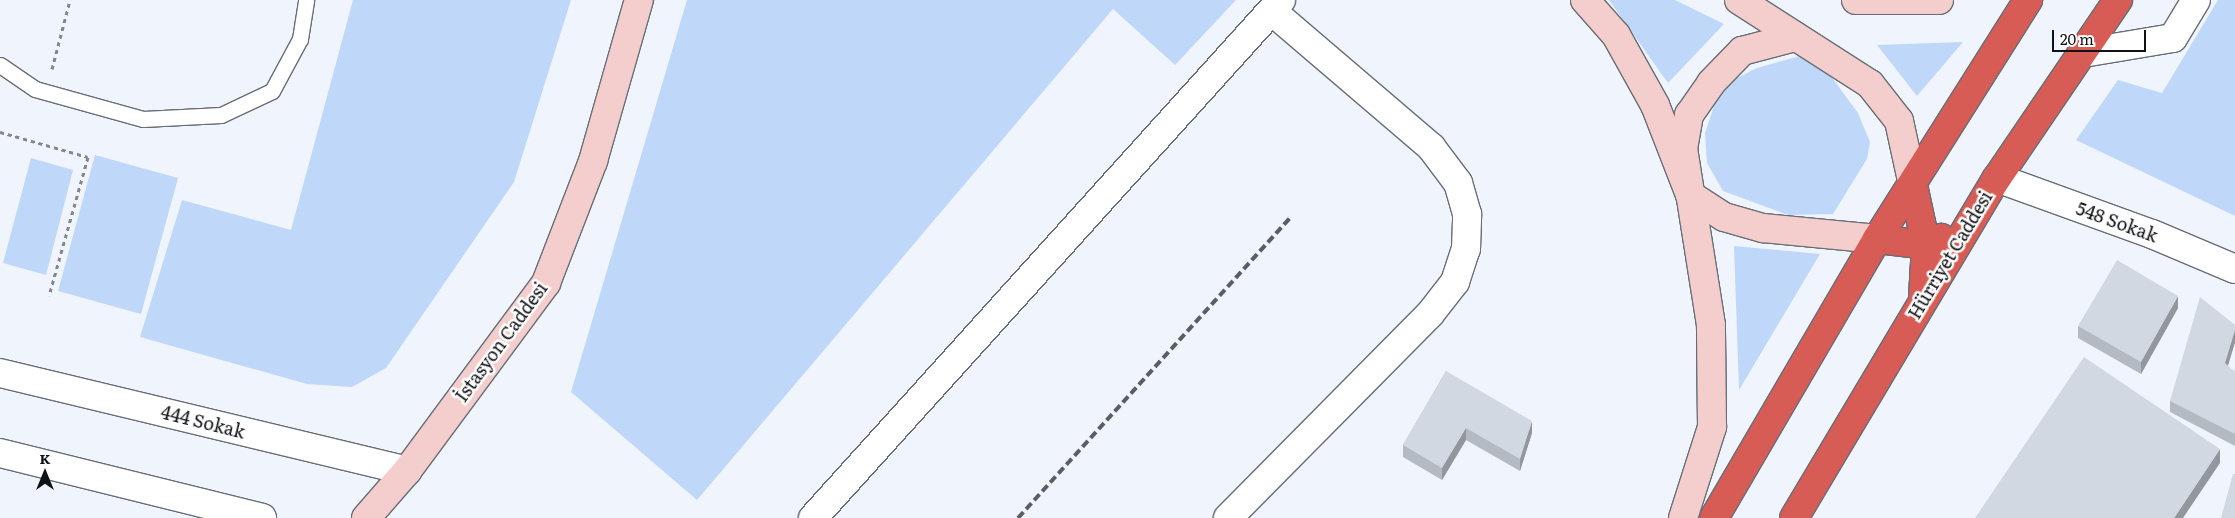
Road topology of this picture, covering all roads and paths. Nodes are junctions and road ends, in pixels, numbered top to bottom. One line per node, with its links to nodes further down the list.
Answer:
1 (70, 0): 15 (path)
2 (306, 0): 15 (lane)
3 (639, 0): 28 (street, İstasyon Caddesi)
4 (1585, 0): 19 (street)
5 (1739, 0): 12 (street)
6 (1856, 0): 7 (street)
7 (1940, 0)
8 (2028, 0): 18 (highway)
9 (2118, 0): 13 (highway, Hürriyet Caddesi)
10 (2196, 0): 13 (street)
11 (1277, 5): 31 (street); 32 (street)
12 (1795, 37): 18 (street); 19 (street)
13 (2083, 53): 17 (highway, Hürriyet Caddesi)
14 (0, 65): 15 (lane)
15 (46, 92)
16 (0, 132): 24 (path)
17 (1997, 178): 20 (highway, Hürriyet Caddesi); 23 (street, 548 Sokak)
18 (1913, 185): 21 (highway); 22 (highway)
19 (1690, 195): 21 (street); 33 (street)
20 (1967, 227): 22 (highway); 25 (highway, Hürriyet Caddesi)
21 (1877, 239): 22 (highway); 34 (highway)
22 (1926, 245): 25 (highway)
23 (2235, 269)
24 (49, 296)
25 (1922, 302): 35 (highway, Hürriyet Caddesi)
26 (0, 373): 28 (street, 444 Sokak)
27 (0, 453): 29 (street)
28 (407, 471): 30 (street, İstasyon Caddesi)
29 (262, 518)
30 (366, 518)
31 (813, 518)
32 (1228, 518)
33 (1683, 518)
34 (1714, 518)
35 (1794, 518)

